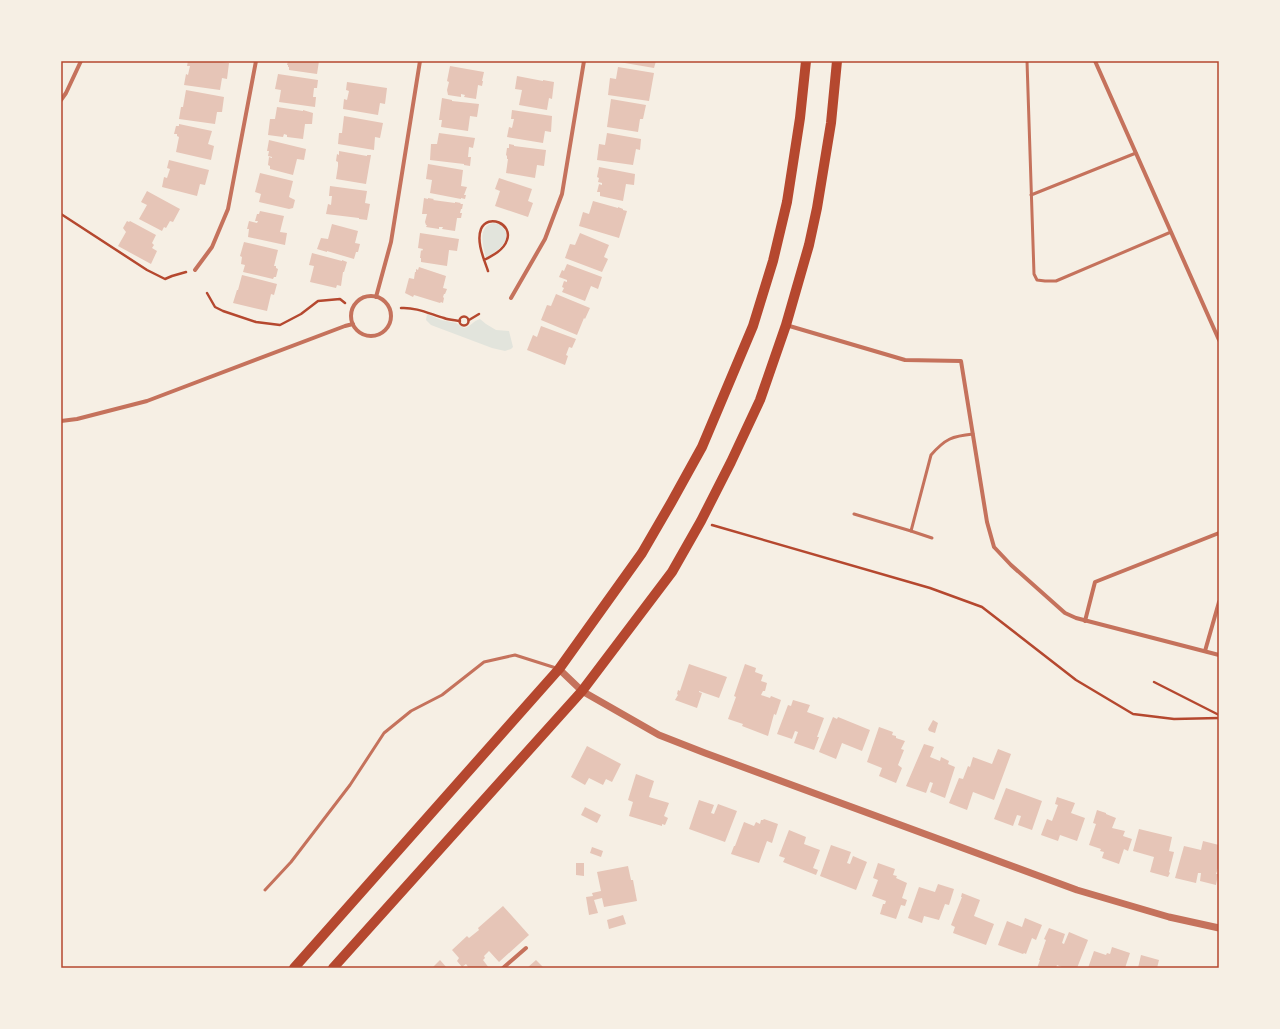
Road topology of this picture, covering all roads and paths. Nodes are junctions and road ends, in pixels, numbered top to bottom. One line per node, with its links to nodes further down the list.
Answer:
1 (81, 61): 9 (street)
2 (256, 61): 15 (street)
3 (420, 61): 18 (street)
4 (584, 61): 19 (street)
5 (806, 61): 39 (main road)
6 (837, 61): 26 (main road)
7 (1027, 61): 11 (lane)
8 (1096, 61): 10 (street)
9 (61, 100)
10 (1136, 153): 11 (lane); 13 (street)
11 (1031, 196): 13 (lane)
12 (61, 214): 15 (path)
13 (1171, 232): 27 (street)
14 (484, 260): 14 (path); 16 (path)
15 (195, 270)
16 (488, 271)
17 (207, 293): 20 (path)
18 (376, 297): 25 (street); 25 (street)
19 (511, 298)
20 (346, 302)
21 (401, 308): 24 (path)
22 (479, 314): 23 (path)
23 (469, 320): 24 (path); 24 (path)
24 (460, 321)
25 (353, 324): 28 (street)
26 (786, 326): 29 (street); 31 (main road)
27 (1219, 340)
28 (61, 421)
29 (973, 434): 32 (lane); 36 (street)
30 (854, 514): 32 (lane)
31 (700, 521): 41 (main road); 42 (path)
32 (911, 531): 34 (lane)
33 (1219, 533): 36 (street)
34 (932, 538)
35 (1219, 602): 37 (street)
36 (1085, 621): 37 (street)
37 (1205, 651): 38 (street)
38 (1219, 655)
39 (560, 669): 41 (street); 43 (lane); 46 (main road)
40 (1154, 682): 42 (path)
41 (582, 691): 44 (street); 47 (main road)
42 (1219, 716)
43 (265, 890)
44 (1219, 928)
45 (526, 948): 48 (street)
46 (294, 968)
47 (334, 968)
48 (503, 968)

